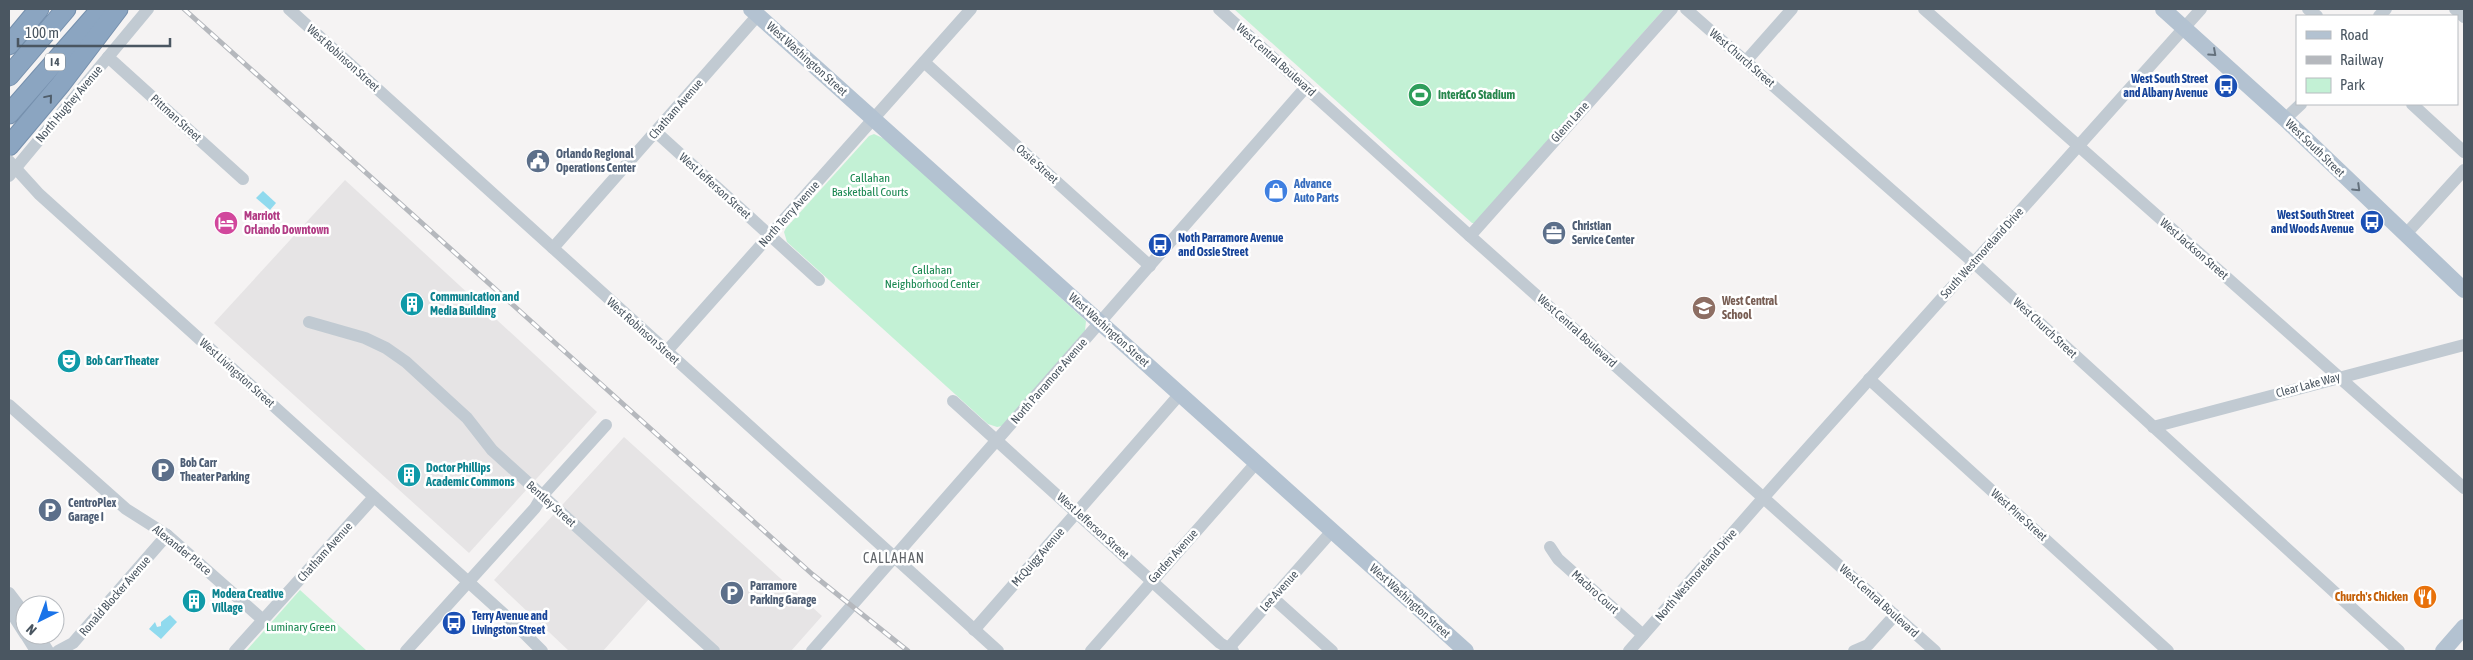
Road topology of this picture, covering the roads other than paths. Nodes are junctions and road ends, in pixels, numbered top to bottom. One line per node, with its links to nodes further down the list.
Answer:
1 (39, 9): 19 (highway)
2 (66, 9): 23 (highway)
3 (100, 9): 27 (highway, I 4)
4 (118, 9): 31 (highway, one-way to 4)
5 (148, 9): 20 (street, North Hughey Avenue)
6 (289, 9): 40 (street, West Robinson Street)
7 (1220, 9): 24 (street, West Central Boulevard)
8 (1672, 9): 39 (street, Glenn Lane)
9 (1686, 9): 21 (street, West Church Street)
10 (1792, 9): 21 (street)
11 (1924, 9): 32 (street, West Jackson Street)
12 (2163, 9): 18 (main road, West South Street)
13 (2201, 9): 18 (street, South Westmoreland Drive)
14 (2455, 9): 17 (street)
15 (965, 11): 22 (street, North Terry Avenue)
16 (755, 12): 28 (main road, West Washington Street); 30 (street, Chatham Avenue)
17 (2464, 17)
18 (2185, 27): 29 (main road, West South Street, one-way to 29); 32 (street, South Westmoreland Drive)
19 (9, 45)
20 (108, 57): 34 (street, North Hughey Avenue); 36 (street, Pittman Street)
21 (1746, 61): 41 (street, West Church Street)
22 (924, 62): 28 (street, North Terry Avenue); 42 (street, Ossie Street)
23 (9, 76)
24 (1306, 87): 39 (street, West Central Boulevard); 42 (street, North Parramore Avenue)
25 (2300, 105): 29 (street)
26 (2413, 105): 33 (street)
27 (9, 114)
28 (874, 119): 38 (street, North Terry Avenue); 46 (main road, West Washington Street)
29 (2285, 119): 37 (main road, West South Street, one-way to 37)
30 (656, 132): 38 (street, West Jefferson Street); 40 (street, Chatham Avenue)
31 (13, 141)
32 (2079, 146): 41 (street, South Westmoreland Drive); 49 (street, West Jackson Street)
33 (2464, 152)
34 (11, 168): 60 (street, West Livingston Street)
35 (2464, 170): 37 (street)
36 (243, 179)
37 (2406, 234): 44 (main road, West South Street)
38 (770, 235): 43 (street, West Jefferson Street); 48 (street, North Terry Avenue)
39 (1470, 236): 61 (street, West Central Boulevard)
40 (553, 248): 48 (street, West Robinson Street)
41 (1973, 262): 50 (street, South Westmoreland Drive); 55 (street, West Church Street)
42 (1150, 266): 46 (street, North Parramore Avenue)
43 (819, 280)
44 (2464, 290)
45 (309, 322): 59 (street, Bentley Street)
46 (1101, 322): 51 (main road, West Washington Street); 56 (street, North Parramore Avenue)
47 (2464, 345): 49 (street, Clear Lake Way)
48 (666, 352): 66 (street, West Robinson Street)
49 (2339, 377): 55 (street, Clear Lake Way); 58 (street, West Jackson Street)
50 (1870, 379): 61 (street, South Westmoreland Drive); 90 (street, West Pine Street)
51 (1180, 394): 57 (main road, West Washington Street); 62 (street, McQuigg Avenue)
52 (953, 401): 56 (street, West Jefferson Street)
53 (9, 405): 64 (street, Alexander Place)
54 (606, 425): 59 (street)
55 (2152, 427): 91 (street, West Church Street)
56 (997, 440): 62 (street, West Jefferson Street); 66 (street, North Parramore Avenue)
57 (1257, 462): 63 (main road, West Washington Street); 67 (street, Garden Avenue)
58 (2464, 488)
59 (542, 496): 68 (street); 81 (street, Bentley Street)
60 (374, 497): 68 (street, West Livingston Street); 71 (street, Chatham Avenue)
61 (1764, 498): 70 (street, West Central Boulevard); 74 (street, North Westmoreland Drive)
62 (1077, 512): 67 (street, West Jefferson Street); 73 (street, McQuigg Avenue)
63 (1332, 531): 69 (street, Lee Avenue); 86 (main road, West Washington Street)
64 (167, 535): 71 (street, Alexander Place); 77 (street, Ronald Blocker Avenue)
65 (1550, 547): 74 (street, Macbro Court)
66 (894, 557): 73 (street, West Robinson Street); 82 (street, North Parramore Avenue)
67 (1152, 580): 76 (street, West Jefferson Street); 84 (street, Garden Avenue)
68 (470, 582): 79 (street); 80 (street, West Livingston Street)
69 (1273, 598): 76 (street, Lee Avenue); 85 (street)
70 (1895, 615): 75 (street); 89 (street, West Central Boulevard)
71 (263, 620): 78 (street, Chatham Avenue)
72 (2464, 627): 92 (main road)
73 (974, 630): 83 (street, West Robinson Street)
74 (1643, 634): 87 (street, North Westmoreland Drive)
75 (1868, 648): 88 (street)
76 (1229, 650)
77 (58, 651)
78 (235, 651)
79 (406, 651)
80 (542, 651)
81 (714, 651)
82 (812, 651)
83 (998, 651)
84 (1091, 651)
85 (1332, 651)
86 (1466, 651)
87 (1629, 651)
88 (1854, 651)
89 (1935, 651)
90 (2168, 651)
91 (2399, 651)
92 (2443, 651)

